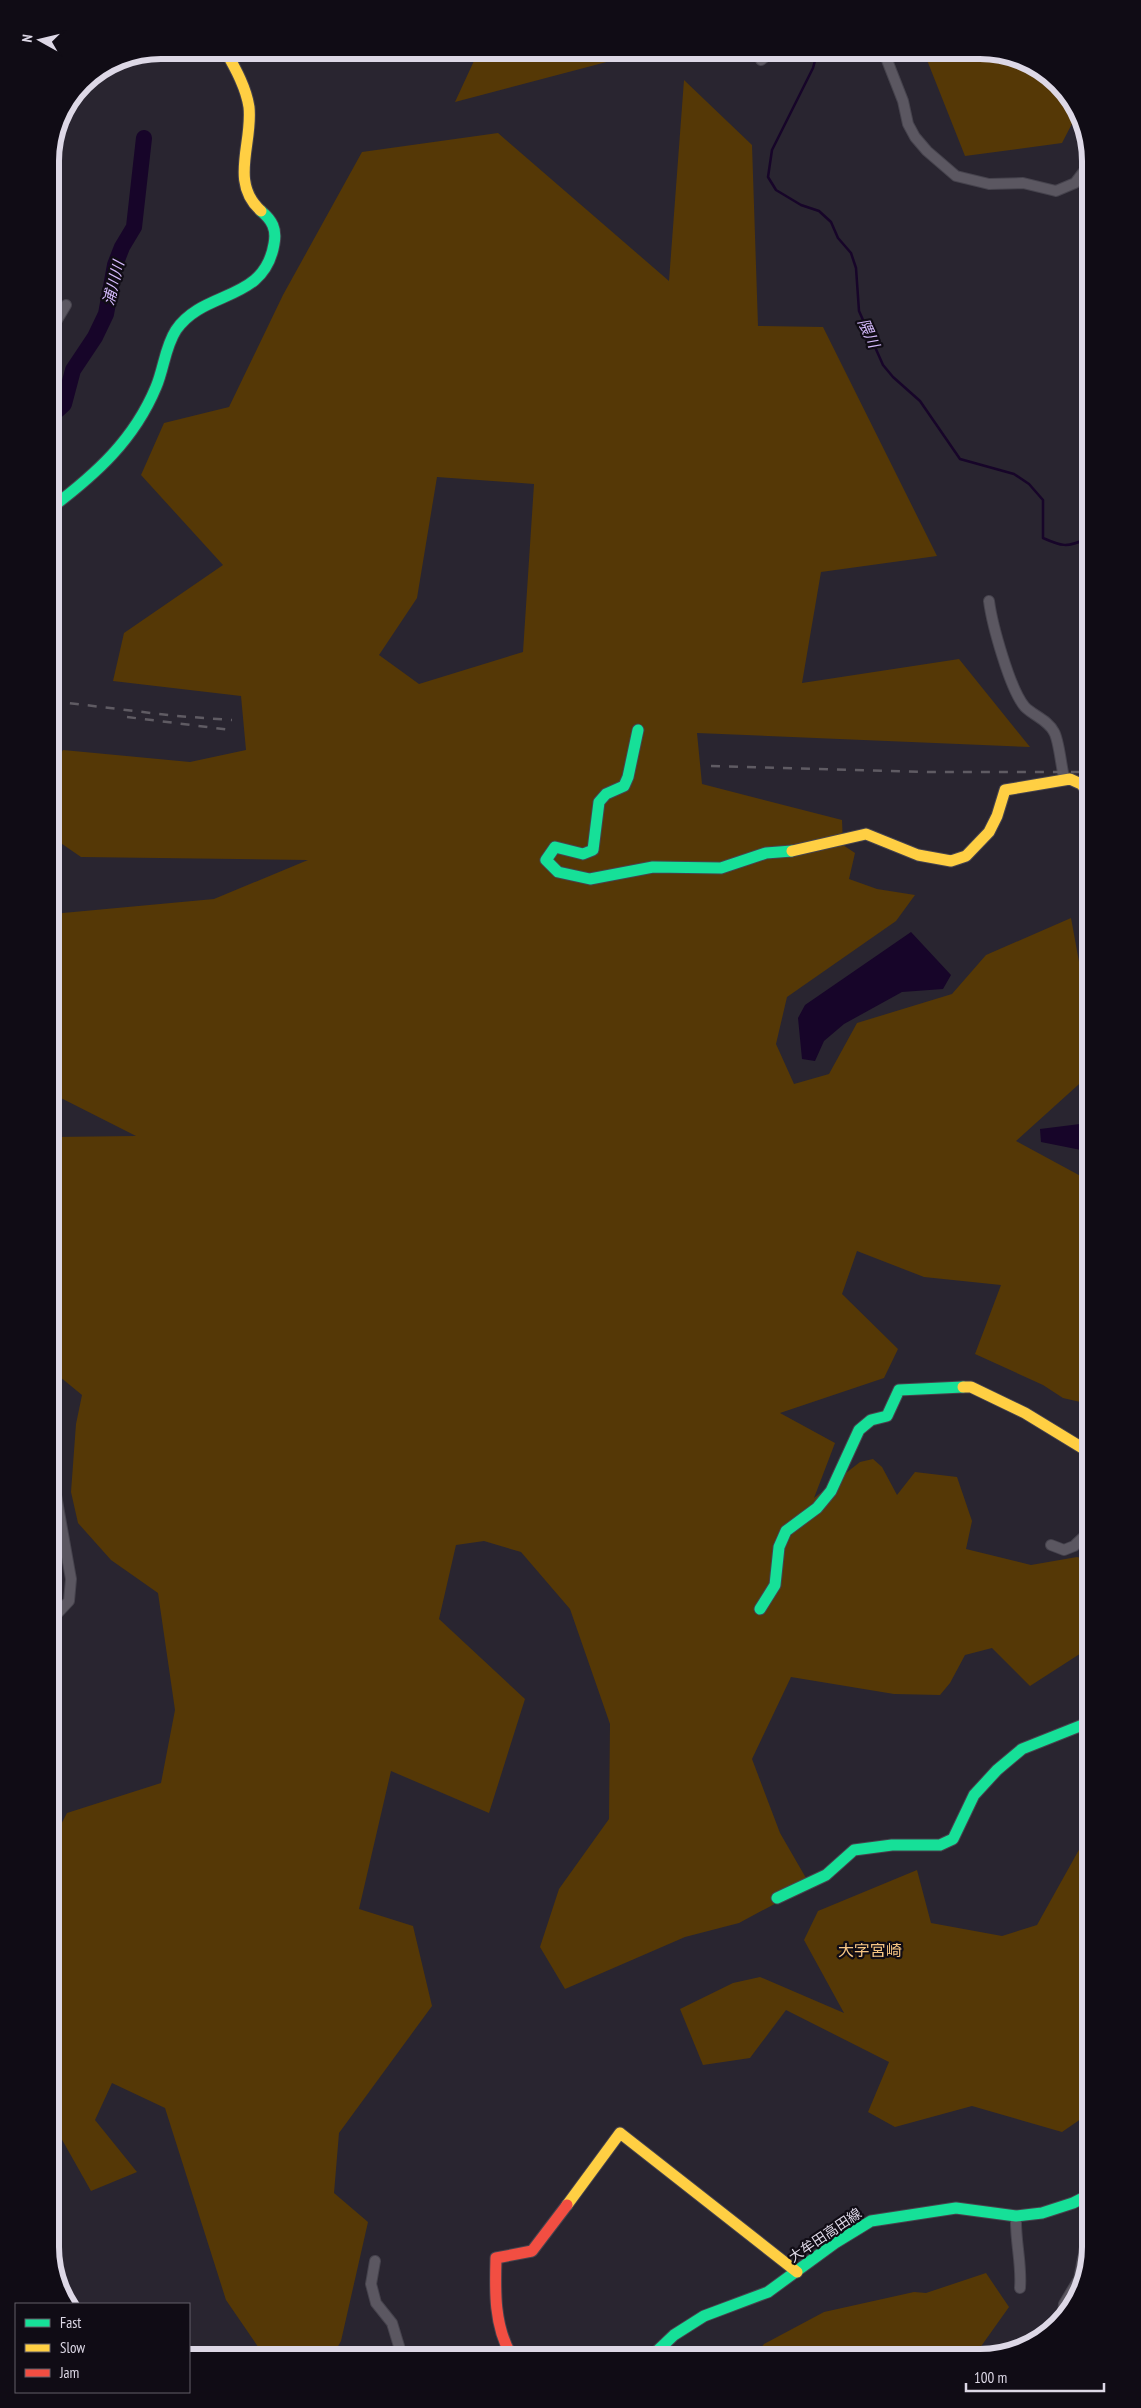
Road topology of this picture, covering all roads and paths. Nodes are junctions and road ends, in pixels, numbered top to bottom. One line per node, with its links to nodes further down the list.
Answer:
1 (230, 59): 6 (street)
2 (886, 59): 3 (street)
3 (1082, 174)
4 (66, 305): 5 (street)
5 (59, 317)
6 (59, 502)
7 (989, 601): 9 (street)
8 (638, 730): 9 (street)
9 (1064, 777): 10 (street)
10 (1082, 783)
11 (1082, 1448): 15 (street)
12 (59, 1512): 16 (street)
13 (1082, 1539): 14 (street)
14 (1051, 1545)
15 (760, 1609)
16 (59, 1612)
17 (1082, 1725): 18 (street)
18 (777, 1898)
19 (1082, 2198): 20 (street, 大牟田高田線)
20 (1016, 2216): 22 (street, 大牟田高田線); 23 (street)
21 (375, 2261): 26 (street)
22 (797, 2272): 27 (street); 28 (street, 大牟田高田線)
23 (1020, 2288)
24 (1074, 2288): 25 (street)
25 (1064, 2305)
26 (400, 2349)
27 (507, 2349)
28 (660, 2349)

